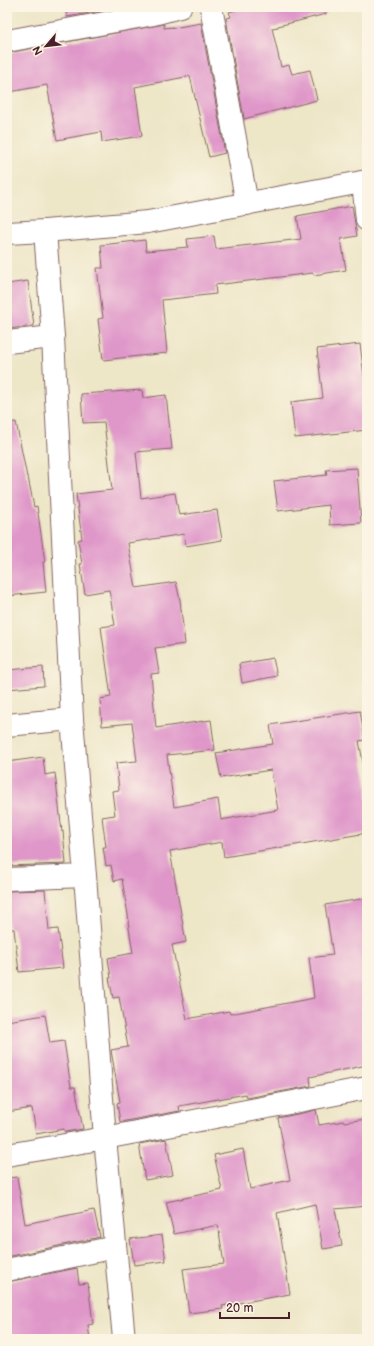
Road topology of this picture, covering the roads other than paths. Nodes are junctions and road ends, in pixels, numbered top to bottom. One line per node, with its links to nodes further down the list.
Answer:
1 (180, 7): 3 (street)
2 (211, 7): 5 (street)
3 (7, 42)
4 (365, 182): 5 (street); 6 (street)
5 (247, 204): 7 (street)
6 (367, 220)
7 (45, 231): 8 (street); 9 (street)
8 (7, 233)
9 (53, 337): 10 (street); 11 (street)
10 (7, 342)
11 (72, 719): 12 (street); 13 (street)
12 (7, 725)
13 (85, 876): 14 (street); 16 (street)
14 (7, 879)
15 (367, 1088): 16 (street)
16 (105, 1138): 17 (street); 18 (street)
17 (7, 1155)
18 (115, 1247): 19 (street); 20 (street)
19 (7, 1270)
20 (124, 1339)

